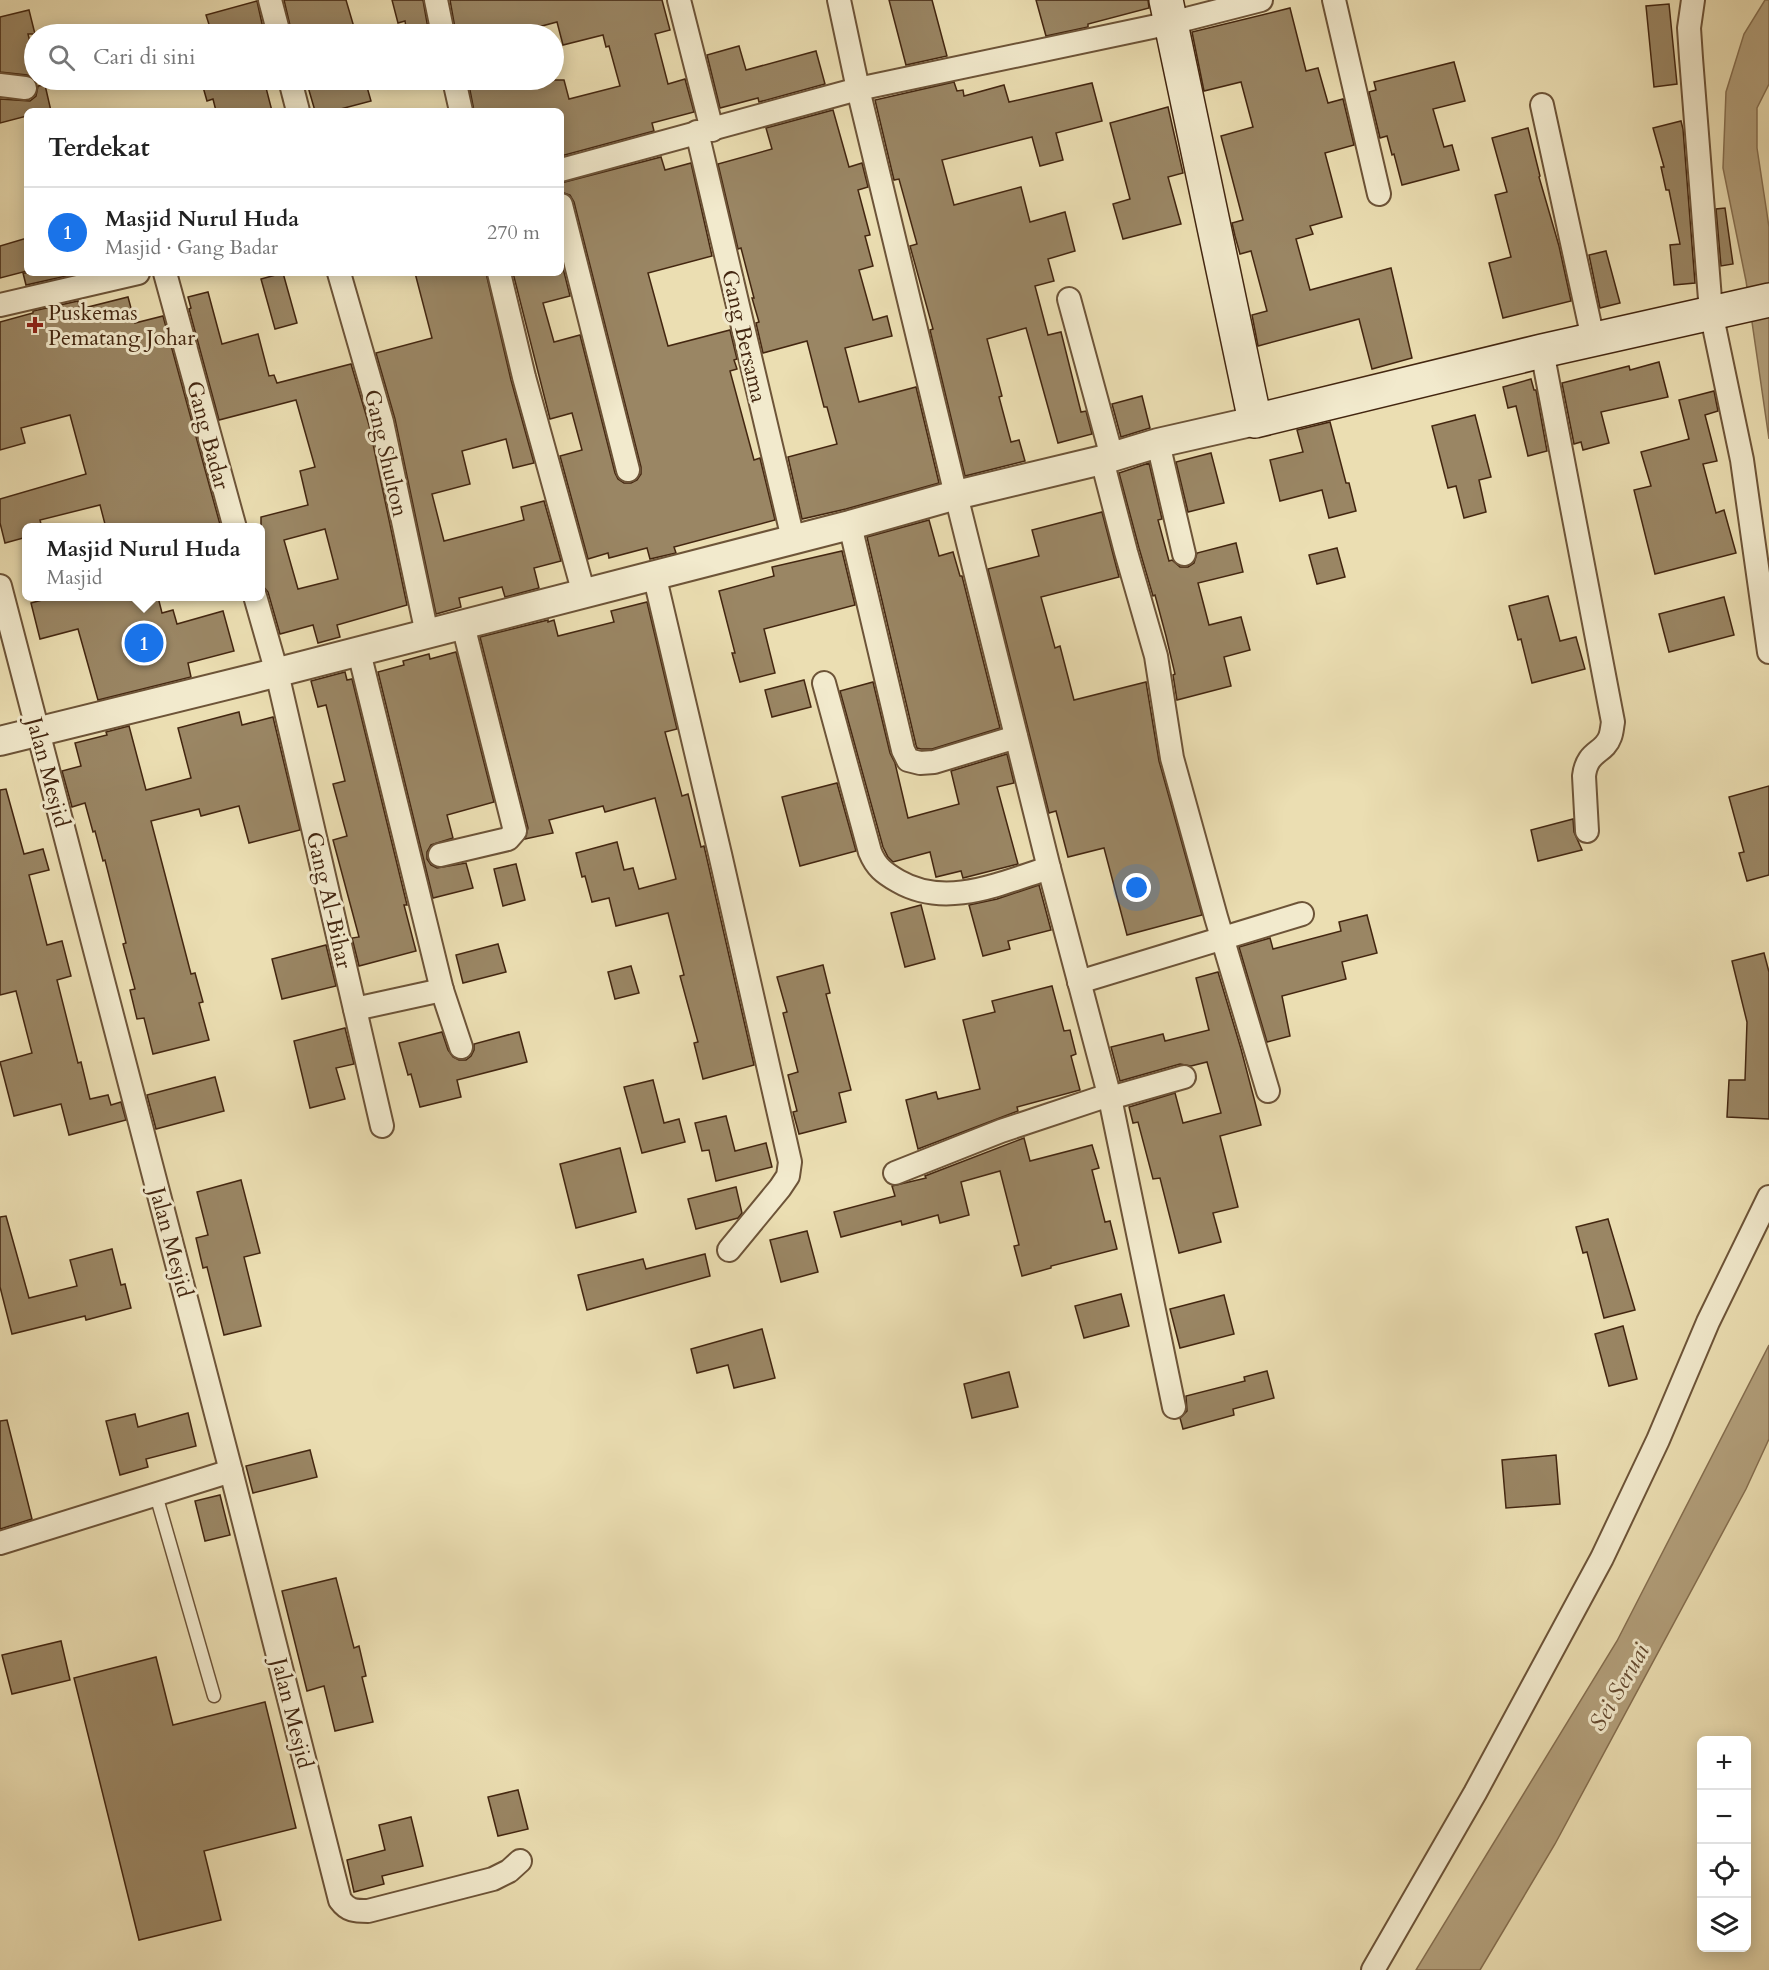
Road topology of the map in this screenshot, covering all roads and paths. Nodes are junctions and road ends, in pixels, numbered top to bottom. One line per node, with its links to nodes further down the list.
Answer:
1 (270, 0): 9 (street)
2 (436, 0): 10 (street)
3 (679, 0): 19 (street, Gang Bersama)
4 (839, 0): 13 (street)
5 (1261, 0): 8 (street)
6 (1334, 0): 21 (street)
7 (1693, 0): 30 (street)
8 (1169, 11): 13 (street); 33 (main road)
9 (276, 24)
10 (441, 24)
11 (0, 85): 12 (street)
12 (24, 88)
13 (858, 89): 19 (street); 37 (street)
14 (293, 90): 17 (street)
15 (456, 90): 18 (street)
16 (1542, 105): 31 (street)
17 (297, 108)
18 (460, 108)
19 (704, 131): 20 (street); 40 (street, Gang Bersama)
20 (564, 169)
21 (1379, 194)
22 (564, 217): 36 (street)
23 (119, 276): 29 (street)
24 (166, 276): 38 (street, Gang Badar)
25 (340, 276): 47 (street, Gang Shulton)
26 (500, 276): 44 (street)
27 (1069, 299): 35 (street)
28 (1769, 300): 30 (main road)
29 (0, 306)
30 (1721, 310): 31 (main road); 49 (street)
31 (1593, 339): 32 (main road)
32 (1542, 351): 33 (main road); 55 (street)
33 (1255, 421): 34 (street)
34 (1158, 443): 35 (street); 41 (street)
35 (1107, 459): 37 (street); 59 (street)
36 (628, 470)
37 (956, 495): 39 (street); 53 (street)
38 (234, 523)
39 (850, 525): 40 (street); 53 (street)
40 (794, 539): 42 (street)
41 (1184, 554)
42 (654, 574): 44 (street); 70 (street)
43 (0, 586): 52 (street, Jalan Mesjid)
44 (584, 594): 46 (street)
45 (256, 601): 50 (street)
46 (463, 625): 47 (street); 56 (street)
47 (427, 634): 48 (street)
48 (359, 652): 50 (street); 61 (street)
49 (1769, 652)
50 (277, 673): 52 (street); 62 (street, Gang Al-Bihar)
51 (824, 683): 57 (street)
52 (38, 731): 54 (street); 72 (street, Jalan Mesjid)
53 (1016, 737): 57 (street)
54 (0, 741)
55 (1587, 831)
56 (440, 855)
57 (1049, 868): 60 (street)
58 (1302, 914): 59 (street)
59 (1222, 937): 60 (street); 65 (street)
60 (1079, 982): 66 (street)
61 (442, 990): 62 (street); 63 (street)
62 (355, 1009): 67 (street, Gang Al-Bihar)
63 (461, 1047)
64 (1184, 1077): 66 (street)
65 (1268, 1091)
66 (1109, 1096): 68 (street); 71 (street)
67 (382, 1126)
68 (895, 1173)
69 (1769, 1197): 77 (street)
70 (729, 1250)
71 (1174, 1407)
72 (231, 1471): 73 (street); 76 (street, Jalan Mesjid)
73 (156, 1495): 74 (street); 75 (lane)
74 (0, 1543)
75 (214, 1696)
76 (520, 1861)
77 (1373, 1970)

